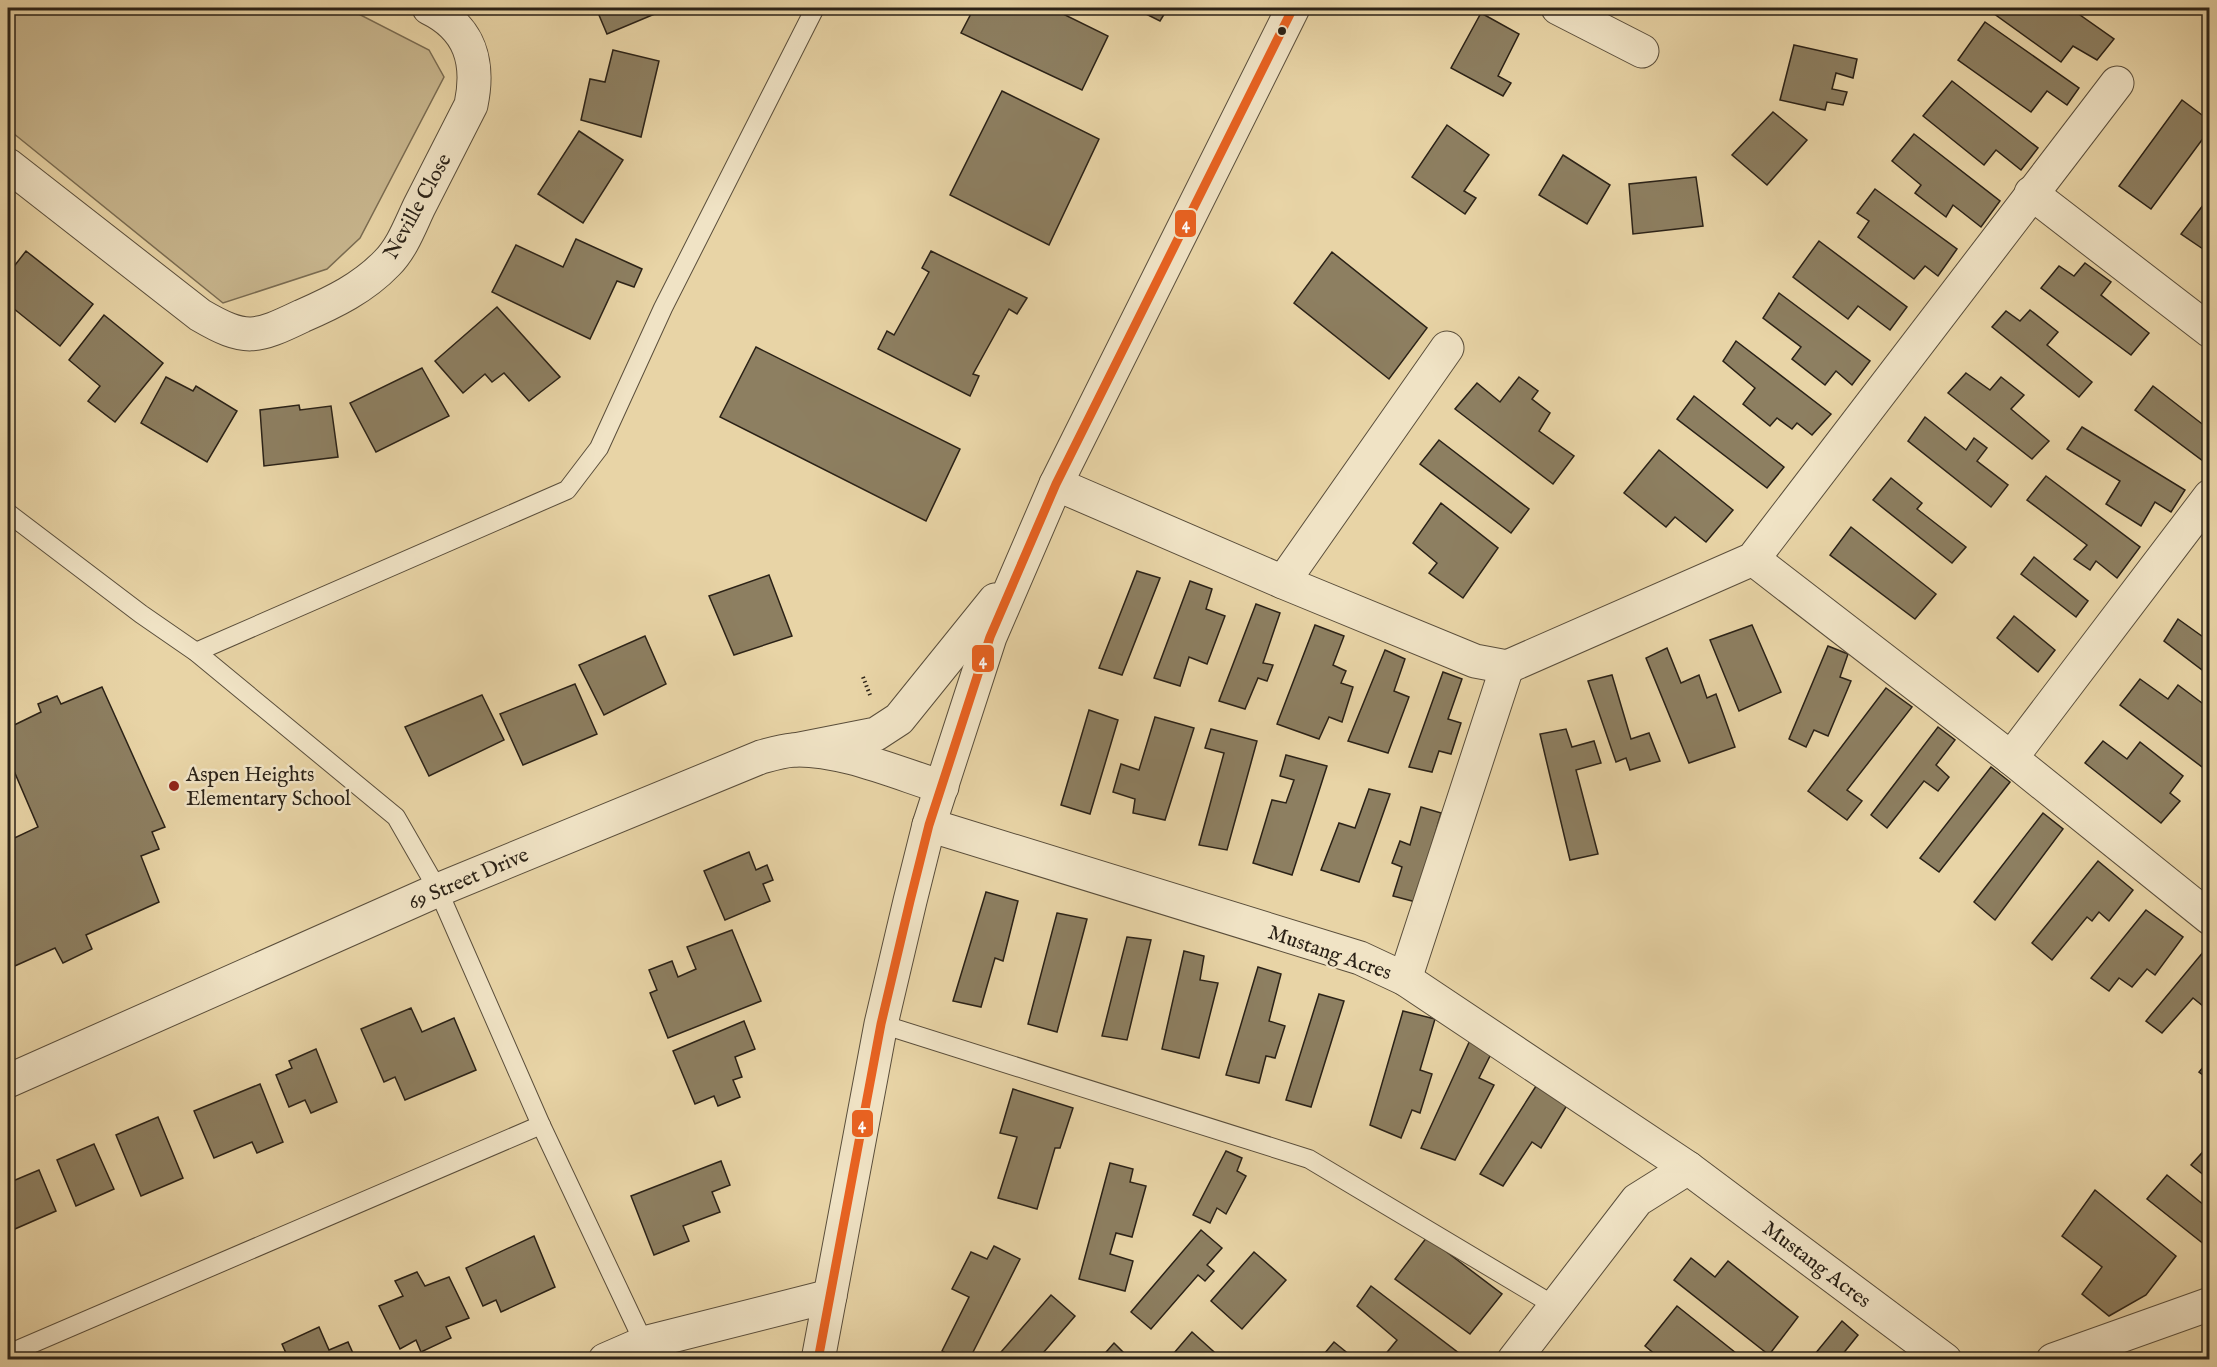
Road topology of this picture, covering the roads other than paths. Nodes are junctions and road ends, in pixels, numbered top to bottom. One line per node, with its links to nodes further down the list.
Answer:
1 (429, 8): 7 (street, Neville Close)
2 (815, 8): 17 (lane)
3 (1293, 8): 11 (street)
4 (1558, 8): 5 (street)
5 (1642, 51)
6 (2117, 83): 8 (street)
7 (8, 165)
8 (2031, 193): 9 (street); 14 (street)
9 (2210, 331)
10 (1447, 348): 16 (street)
11 (1056, 484): 15 (street); 16 (street)
12 (2210, 496): 20 (street)
13 (8, 513): 17 (lane)
14 (1753, 560): 18 (street); 20 (street)
15 (1016, 573): 19 (street); 21 (street)
16 (1283, 582): 18 (street)
17 (196, 652): 23 (lane)
18 (1507, 667): 25 (street)
19 (795, 750): 21 (street, 69 Street Drive); 23 (street, 69 Street Drive)
20 (2011, 758): 24 (street)
21 (942, 787): 22 (street)
22 (929, 825): 25 (street, Mustang Acres); 26 (street)
23 (438, 890): 27 (street, 69 Street Drive); 28 (lane)
24 (2210, 918)
25 (1405, 979): 29 (street, Mustang Acres)
26 (881, 1024): 30 (street); 32 (lane)
27 (8, 1082)
28 (541, 1125): 33 (lane); 34 (lane)
29 (1688, 1168): 32 (street); 38 (street, Mustang Acres)
30 (830, 1296): 33 (street); 36 (street)
31 (2210, 1304): 39 (street)
32 (1555, 1306): 37 (street)
33 (644, 1343): 35 (street)
34 (8, 1354)
35 (605, 1359)
36 (818, 1359)
37 (1514, 1359)
38 (1945, 1359)
39 (2053, 1359)

